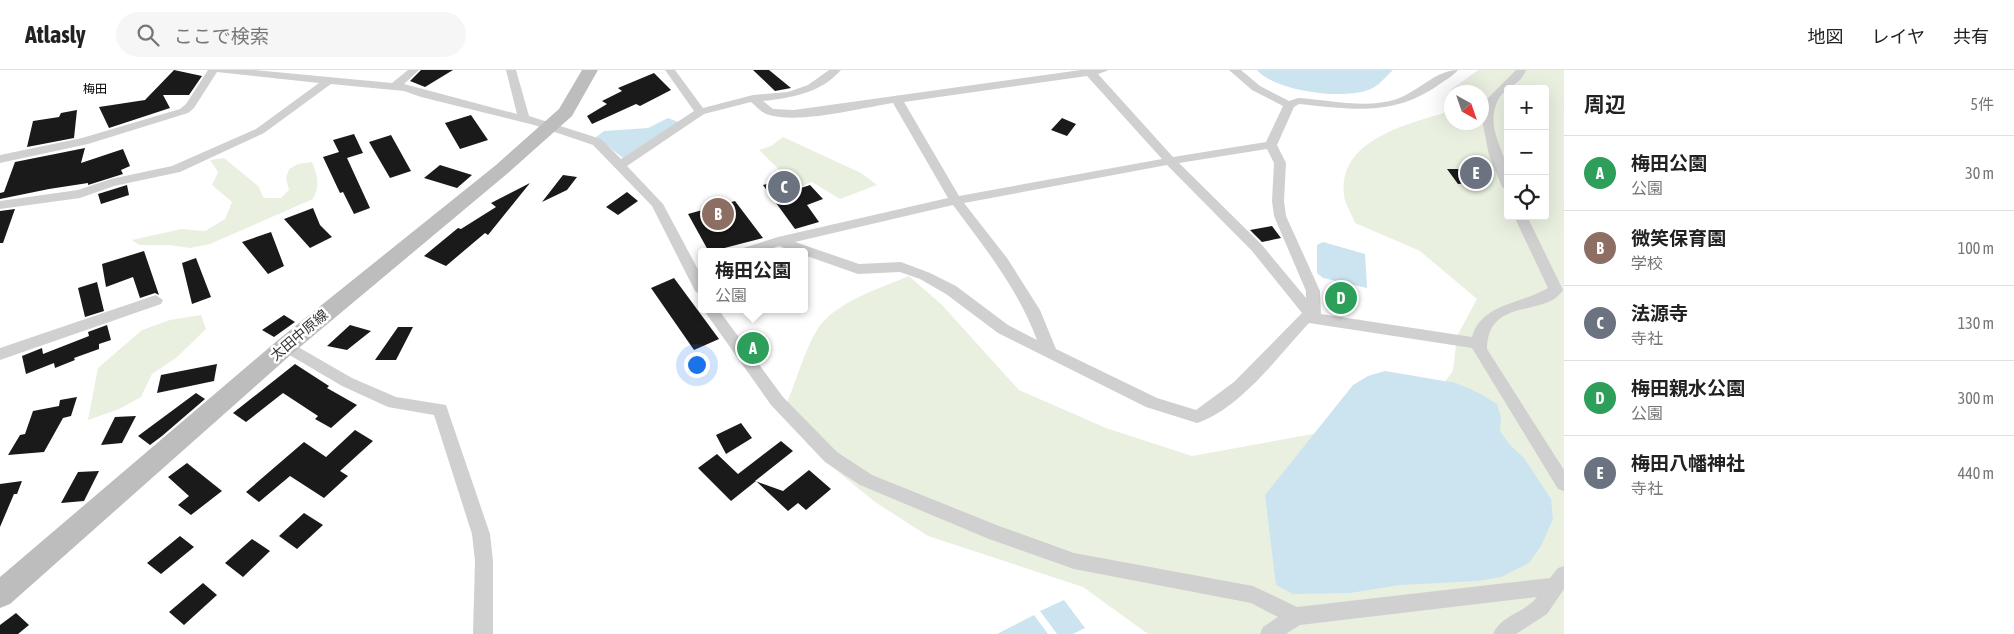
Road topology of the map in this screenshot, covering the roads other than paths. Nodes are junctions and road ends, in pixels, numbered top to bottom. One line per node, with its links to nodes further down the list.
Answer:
1 (213, 70): 22 (street)
2 (220, 70): 13 (street)
3 (414, 70): 14 (street)
4 (511, 70): 19 (street)
5 (590, 70): 20 (main road, 太田中原線)
6 (670, 70): 18 (street)
7 (836, 70): 15 (street)
8 (1104, 70): 12 (street)
9 (1234, 70): 17 (street)
10 (1452, 70): 17 (street)
11 (1521, 70): 25 (street)
12 (1089, 71): 16 (street); 23 (street)
13 (327, 82): 14 (street); 27 (street)
14 (394, 87): 19 (street)
15 (753, 98): 16 (street); 18 (street)
16 (897, 100): 26 (street)
17 (1289, 104): 21 (street)
18 (700, 112): 24 (street)
19 (522, 120): 20 (street)
20 (550, 126): 24 (street); 38 (main road, 太田中原線)
21 (1271, 145): 23 (street); 36 (street)
22 (0, 160)
23 (1169, 160): 26 (street); 36 (street)
24 (619, 166): 33 (street)
25 (1504, 176)
26 (956, 201): 29 (street); 39 (street)
27 (0, 206)
28 (1522, 220): 37 (street)
29 (778, 241): 30 (street); 31 (street)
30 (757, 248)
31 (799, 248)
32 (808, 251): 39 (street)
33 (697, 267)
34 (156, 300): 40 (street)
35 (713, 313): 44 (street)
36 (1314, 318): 37 (street); 39 (street)
37 (1478, 343): 41 (street)
38 (286, 346): 43 (main road, 太田中原線); 45 (street)
39 (1050, 353)
40 (0, 354)
41 (1564, 484)
42 (1560, 580): 44 (street); 47 (street)
43 (0, 596)
44 (1296, 616): 46 (street)
45 (483, 634)
46 (1270, 634)
47 (1503, 634)

